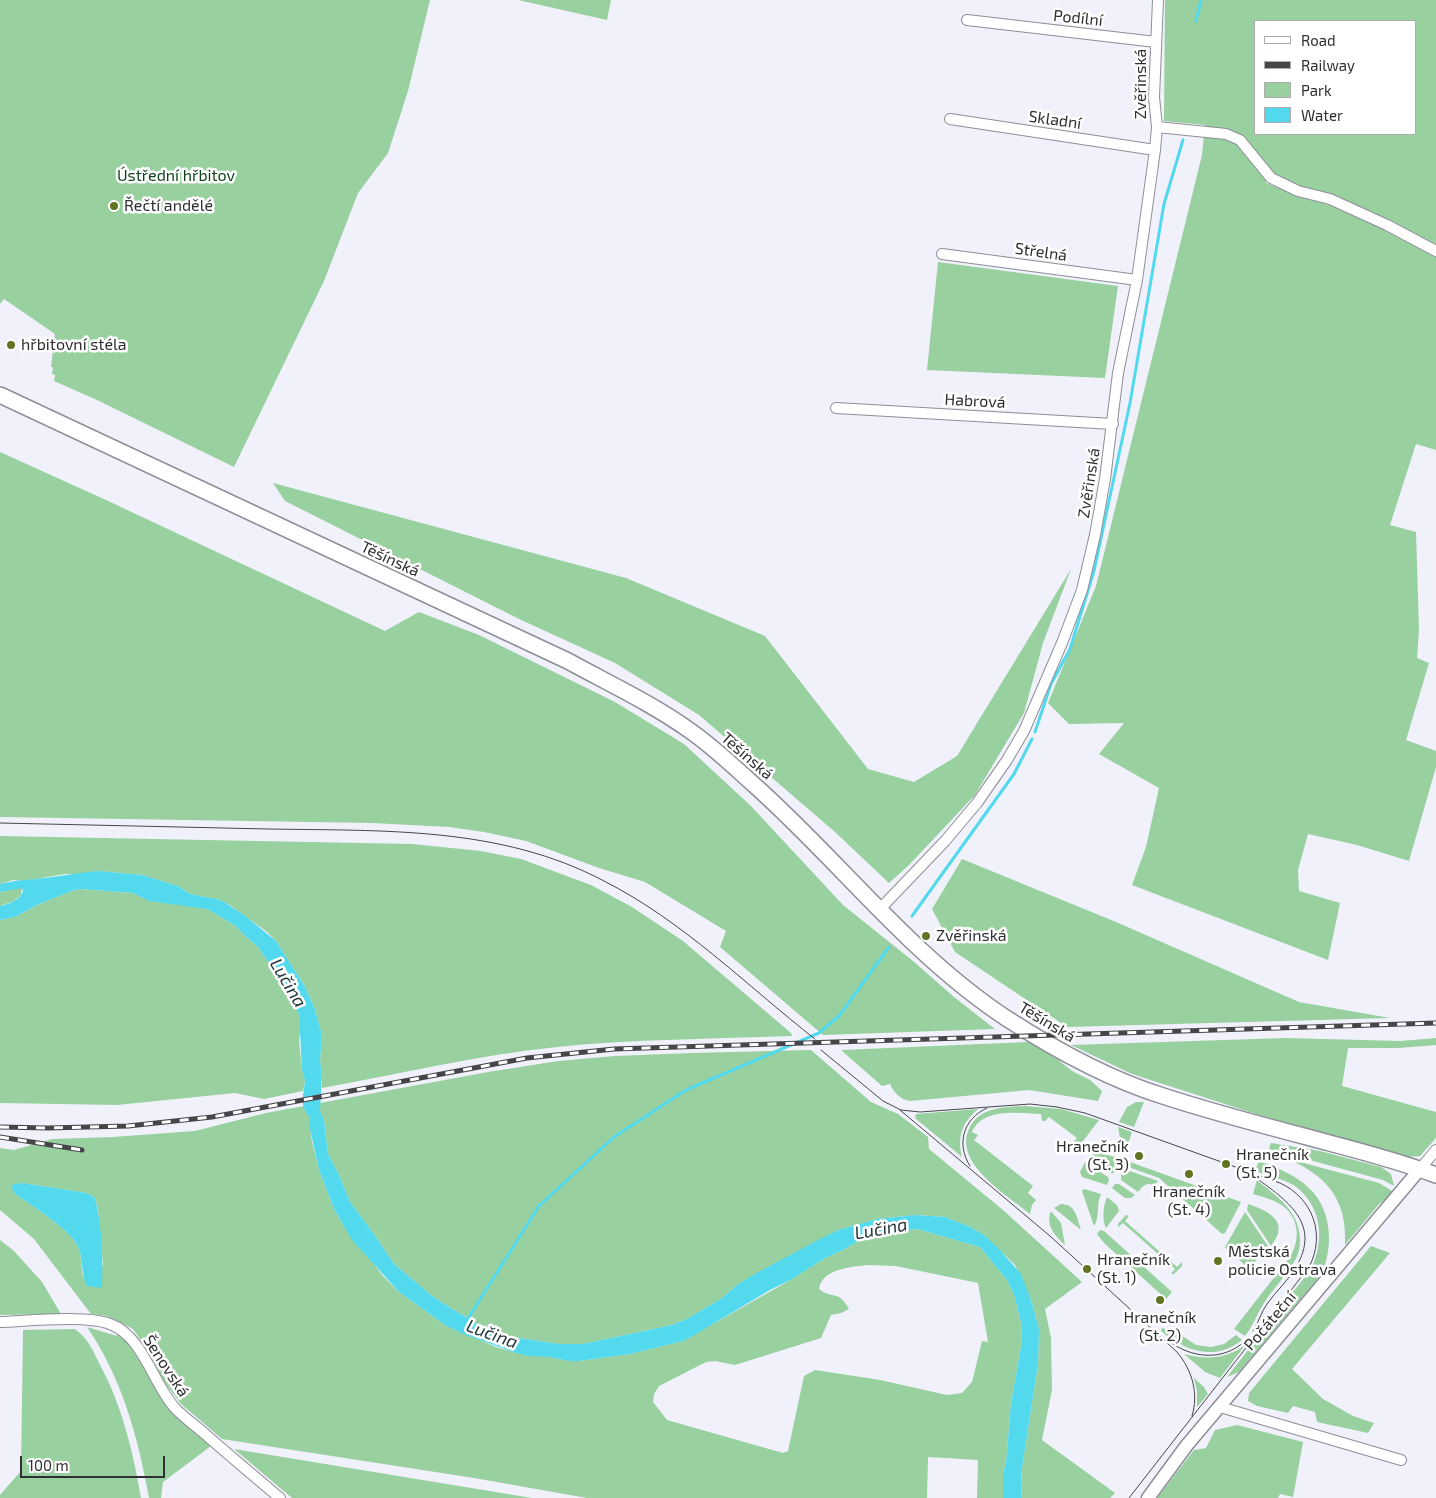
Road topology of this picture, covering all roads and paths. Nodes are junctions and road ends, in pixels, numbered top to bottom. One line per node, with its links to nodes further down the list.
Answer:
1 (1158, 0): 3 (street, Zvěřinská)
2 (967, 20): 3 (street, Podílní)
3 (1156, 42): 5 (street, Zvěřinská)
4 (950, 119): 6 (street, Skladní)
5 (1157, 127): 6 (street, Zvěřinská); 7 (street)
6 (1155, 150): 9 (street, Zvěřinská)
7 (1436, 251)
8 (942, 254): 9 (street, Střelná)
9 (1137, 280): 12 (street, Zvěřinská)
10 (0, 395): 13 (main road, Těšínská)
11 (836, 408): 12 (street, Habrová)
12 (1113, 424): 13 (street, Zvěřinská)
13 (880, 909): 15 (main road, Těšínská)
14 (1436, 1150): 15 (street)
15 (1420, 1169): 16 (main road, Těšínská); 18 (street, Počáteční)
16 (1436, 1175)
17 (0, 1322): 20 (street, Šenovská)
18 (1220, 1407): 19 (street); 21 (street, Počáteční)
19 (1401, 1460)
20 (280, 1498)
21 (1148, 1498)

